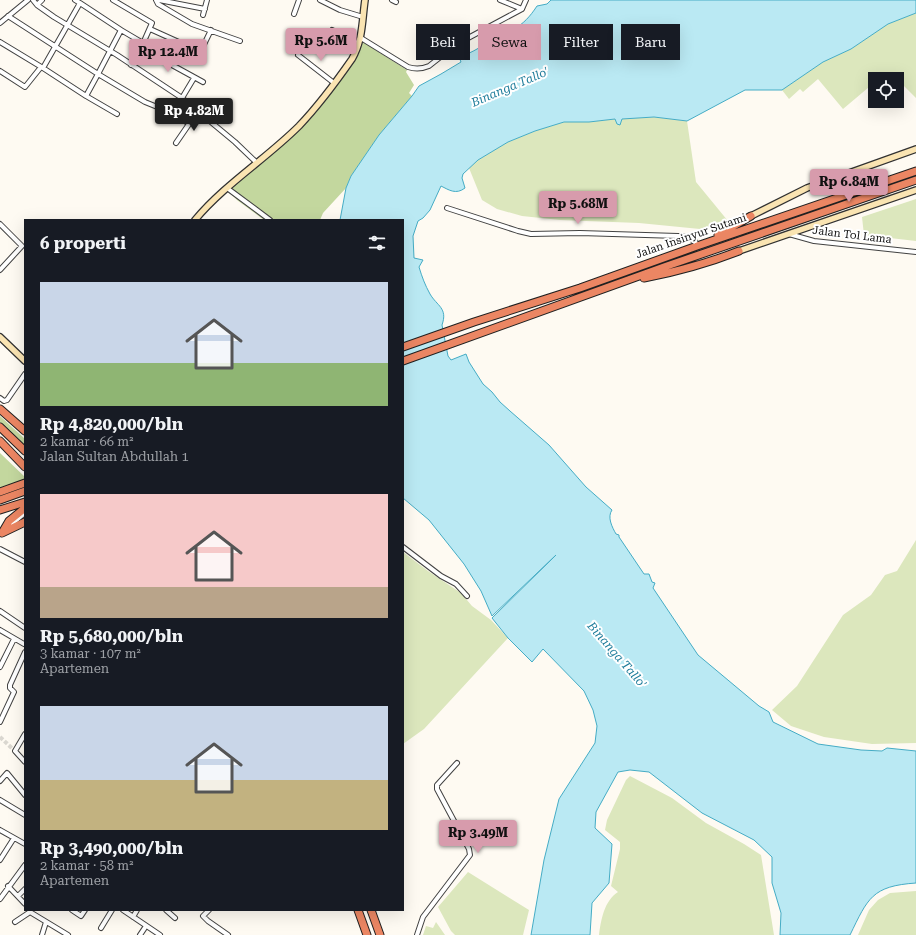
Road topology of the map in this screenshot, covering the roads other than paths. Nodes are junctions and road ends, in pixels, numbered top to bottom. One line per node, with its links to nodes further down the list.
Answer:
1 (28, 0): 20 (street)
2 (33, 0): 15 (street)
3 (42, 0): 15 (street)
4 (75, 0): 14 (street)
5 (113, 0): 24 (street)
6 (157, 0): 17 (street); 26 (street)
7 (207, 0): 17 (street)
8 (299, 0): 18 (street)
9 (320, 0): 13 (street)
10 (365, 0): 21 (street)
11 (502, 0): 16 (street)
12 (526, 0): 16 (street)
13 (328, 2): 21 (street)
14 (80, 3): 23 (street); 25 (street)
15 (37, 5): 23 (street)
16 (522, 8): 28 (street)
17 (205, 9): 19 (street)
18 (294, 14)
19 (203, 15)
20 (8, 16): 22 (street); 32 (street)
21 (363, 17): 28 (street)
22 (0, 23)
23 (68, 25): 32 (street); 34 (street)
24 (150, 29): 31 (street); 35 (street)
25 (121, 30): 31 (street); 34 (street)
26 (211, 30): 30 (street); 35 (street)
27 (332, 30): 28 (street)
28 (360, 41): 44 (street)
29 (0, 42): 39 (street)
30 (240, 42)
31 (143, 43): 33 (street)
32 (56, 47): 39 (street); 41 (street)
33 (141, 48): 38 (street); 42 (street)
34 (110, 51): 38 (street); 41 (street)
35 (201, 52): 37 (street)
36 (298, 55): 44 (street)
37 (196, 62)
38 (131, 65): 46 (street)
39 (42, 68): 40 (street); 45 (street)
40 (0, 71)
41 (98, 74): 45 (street); 49 (street)
42 (194, 78): 43 (street); 46 (street)
43 (203, 82)
44 (334, 83): 52 (street)
45 (86, 96): 48 (street)
46 (182, 98): 47 (street)
47 (198, 111): 49 (street); 52 (street)
48 (117, 114)
49 (189, 124): 50 (street)
50 (176, 143)
51 (916, 149): 58 (street)
52 (257, 163): 55 (street)
53 (916, 171): 63 (highway, Jalan Insinyur Sutami)
54 (916, 180): 67 (highway, Jalan Insinyur Sutami)
55 (227, 188): 59 (street); 60 (street)
56 (916, 190): 62 (street)
57 (447, 208): 63 (street)
58 (751, 216): 63 (highway)
59 (196, 219)
60 (269, 219)
61 (0, 224): 66 (street)
62 (787, 234): 64 (street); 65 (street, Jalan Tol Lama)
63 (700, 244): 69 (highway, Jalan Insinyur Sutami)
64 (739, 251): 67 (highway)
65 (916, 252)
66 (0, 270)
67 (621, 282): 71 (highway, Jalan Insinyur Sutami)
68 (0, 337): 70 (street)
69 (404, 347)
70 (24, 359)
71 (404, 361)
72 (24, 375): 73 (street)
73 (0, 398)
74 (0, 409): 76 (highway)
75 (0, 428): 79 (highway)
76 (24, 430)
77 (0, 441): 80 (highway)
78 (0, 446): 80 (highway)
79 (24, 450)
80 (13, 455): 81 (highway)
81 (24, 467)
82 (24, 483): 84 (highway)
83 (24, 491): 85 (highway)
84 (0, 492)
85 (0, 500)
86 (24, 502): 88 (highway)
87 (24, 509): 91 (highway)
88 (0, 510)
89 (24, 514): 91 (street)
90 (24, 522): 91 (highway)
91 (1, 534)
92 (404, 548): 95 (street)
93 (0, 549): 94 (street)
94 (24, 561)
95 (467, 596)
96 (0, 611): 97 (street)
97 (24, 627)
98 (0, 630): 99 (street)
99 (14, 639): 100 (street); 102 (street)
100 (24, 644)
101 (24, 654): 103 (street)
102 (0, 667)
103 (0, 722)
104 (24, 736): 105 (street)
105 (24, 761)
106 (457, 763): 146 (street)
107 (0, 781): 108 (street)
108 (24, 793)
109 (0, 800): 110 (street)
110 (24, 815)
111 (0, 830): 112 (street)
112 (14, 838): 113 (street); 114 (street)
113 (24, 843)
114 (0, 860)
115 (24, 866): 116 (street)
116 (8, 886): 118 (street); 119 (street)
117 (24, 890): 118 (street)
118 (18, 896): 120 (street)
119 (0, 899)
120 (24, 903)
121 (30, 911): 133 (street); 134 (street)
122 (74, 911): 123 (street)
123 (84, 911)
124 (111, 911): 136 (street)
125 (124, 911): 131 (street)
126 (136, 911): 131 (street)
127 (167, 911): 132 (street)
128 (208, 911): 137 (street)
129 (358, 911): 144 (highway)
130 (371, 911): 145 (highway)
131 (133, 917): 135 (street)
132 (175, 918)
133 (15, 922)
134 (46, 922): 138 (street); 139 (street)
135 (146, 926): 140 (street); 141 (street)
136 (101, 928)
137 (221, 930): 142 (street); 143 (street)
138 (42, 935)
139 (68, 935)
140 (140, 935)
141 (160, 935)
142 (218, 935)
143 (228, 935)
144 (367, 935)
145 (380, 935)
146 (417, 935)

